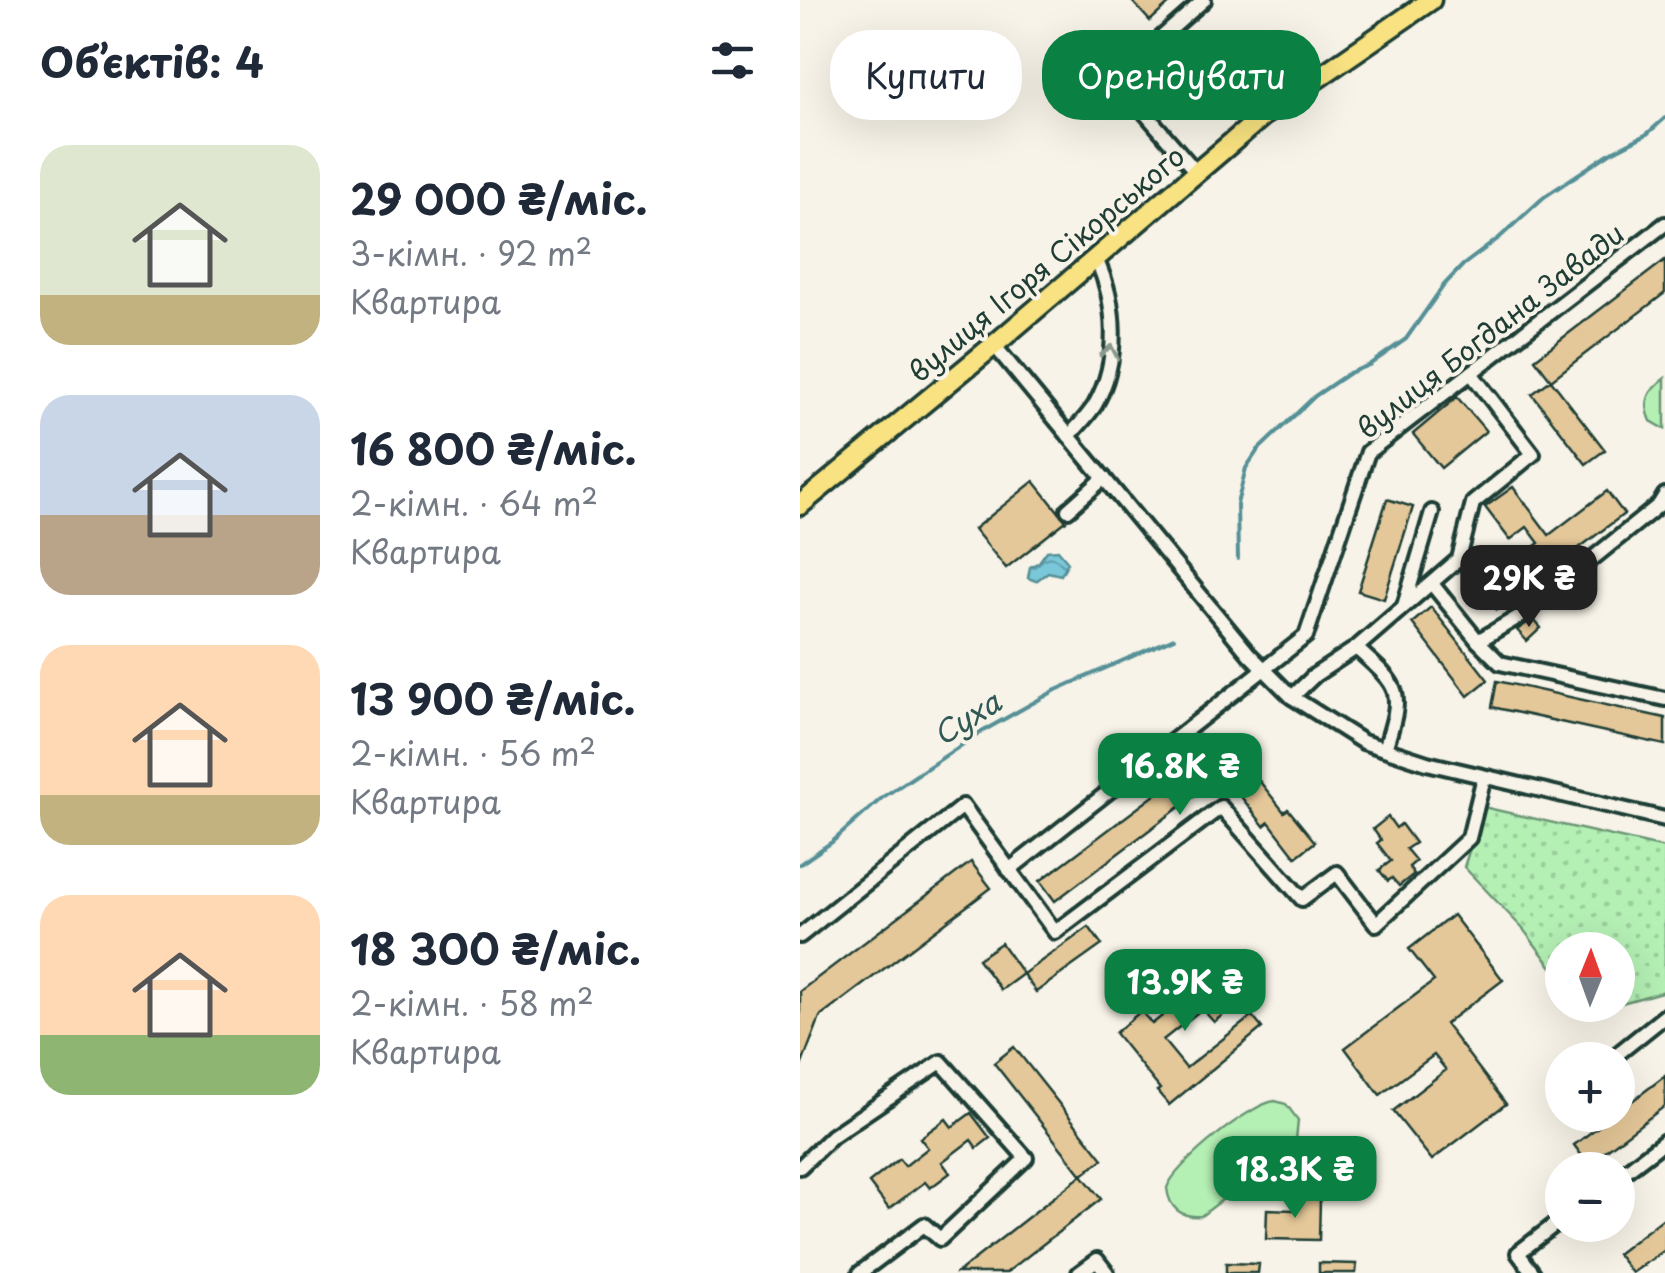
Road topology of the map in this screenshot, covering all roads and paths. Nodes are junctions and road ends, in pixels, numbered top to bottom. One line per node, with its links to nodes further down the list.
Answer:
1 (1204, 0): 3 (street)
2 (1431, 0): 3 (main road, вулиця Ігоря Сікорського)
3 (1196, 173): 5 (main road, вулиця Ігоря Сікорського)
4 (1665, 224): 7 (street, вулиця Богдана Завади)
5 (1096, 259): 6 (main road, вулиця Ігоря Сікорського); 8 (street, one-way to 5)
6 (994, 345): 8 (street); 11 (main road, вулиця Ігоря Сікорського)
7 (1470, 373): 14 (street); 18 (street, вулиця Богдана Завади)
8 (1070, 436): 9 (street)
9 (1104, 478): 12 (street); 18 (street)
10 (1665, 494): 16 (street)
11 (800, 504)
12 (1068, 510)
13 (1432, 512): 15 (street)
14 (1432, 584): 15 (street); 16 (street)
15 (1404, 608): 17 (street)
16 (1478, 641): 20 (street)
17 (1356, 648): 19 (street); 21 (street)
18 (1263, 669): 19 (street); 24 (street, вулиця Богдана Завади)
19 (1292, 697): 21 (street)
20 (1665, 699)
21 (1385, 749): 22 (street)
22 (1484, 777): 23 (street); 24 (street)
23 (1665, 819)
24 (1009, 870): 25 (street)
25 (800, 936)
26 (1665, 1016): 27 (street)
27 (1632, 1042)
28 (1665, 1141): 29 (street)
29 (1635, 1164)
30 (800, 1167): 32 (street)
31 (1545, 1232): 35 (street)
32 (860, 1273)
33 (1080, 1273): 34 (street)
34 (1107, 1273)
35 (1534, 1273)

